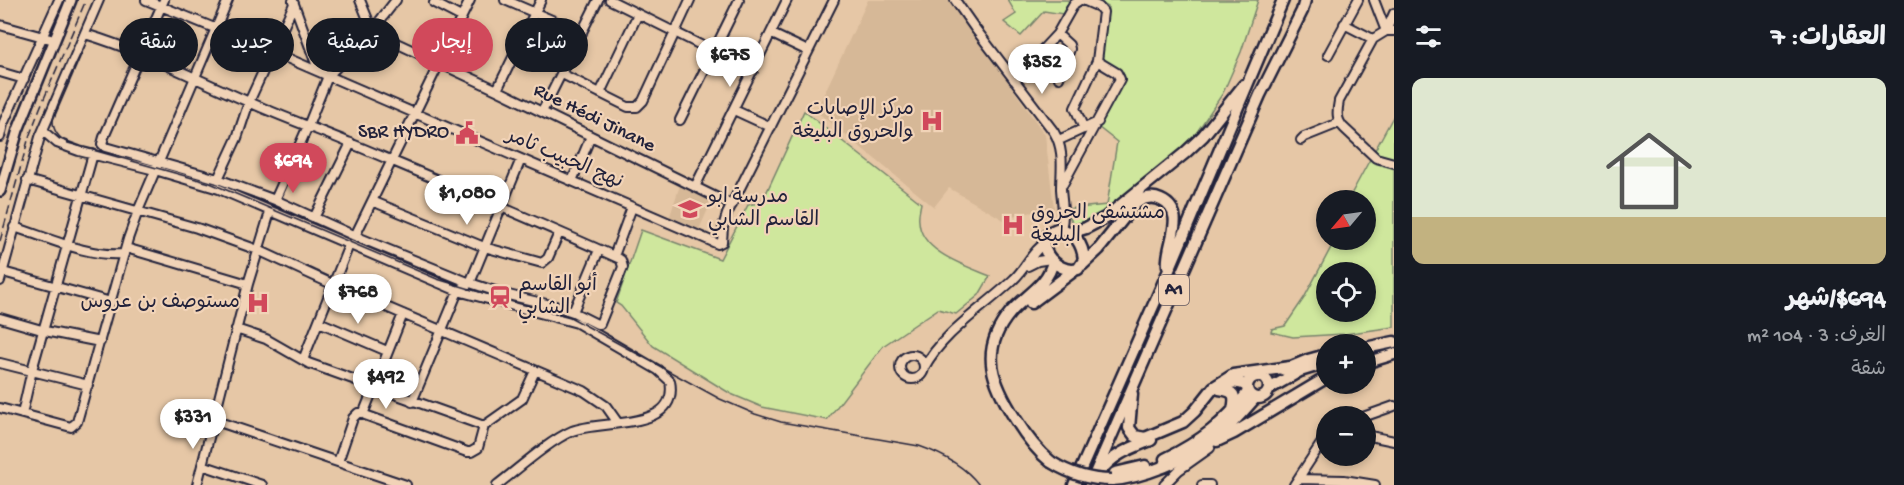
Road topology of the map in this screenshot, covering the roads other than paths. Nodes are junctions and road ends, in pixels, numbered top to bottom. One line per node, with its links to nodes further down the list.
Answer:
1 (58, 0): 45 (street)
2 (71, 0): 48 (main road)
3 (99, 0): 42 (street)
4 (146, 0): 23 (street, نهج الحبيب ثامر)
5 (228, 0): 31 (street)
6 (360, 0): 33 (street)
7 (396, 0): 34 (street)
8 (470, 0): 29 (street)
9 (505, 0): 26 (street)
10 (541, 0): 26 (street)
11 (597, 0): 36 (street)
12 (610, 0): 28 (street)
13 (690, 0): 41 (street)
14 (739, 0): 52 (street)
15 (787, 0): 43 (street)
16 (834, 0): 51 (street, نهج الحبيب ثامر)
17 (955, 0): 69 (street)
18 (1081, 0): 44 (street); 54 (street)
19 (1283, 0): 70 (highway, A1)
20 (1358, 0): 37 (street)
21 (1374, 0): 40 (street)
22 (293, 2): 32 (street); 46 (street)
23 (163, 3): 30 (street); 39 (street, نهج الحبيب ثامر)
24 (434, 3): 29 (street)
25 (1305, 4): 164 (highway, A1)
26 (534, 12): 35 (street); 71 (street)
27 (1394, 13): 40 (street)
28 (638, 14): 41 (street); 72 (street)
29 (461, 17)
30 (156, 18)
31 (221, 18)
32 (287, 18)
33 (367, 18)
34 (382, 18)
35 (548, 18)
36 (588, 20)
37 (1344, 24): 47 (street); 53 (street)
38 (0, 25): 45 (street)
39 (210, 26)
40 (1390, 31): 47 (street)
41 (675, 32): 52 (street); 72 (street)
42 (85, 34): 50 (street); 85 (street)
43 (772, 34): 51 (street); 55 (street)
44 (1057, 34): 67 (street); 69 (street)
45 (42, 36): 48 (street); 68 (street)
46 (306, 37)
47 (1373, 39): 79 (street)
48 (54, 40): 84 (main road)
49 (210, 43): 66 (street)
50 (119, 45)
51 (808, 51): 82 (street, نهج الحبيب ثامر)
52 (714, 52): 55 (street); 77 (street)
53 (1328, 55)
54 (1097, 61): 78 (street); 83 (street)
55 (753, 71): 74 (street)
56 (0, 72): 68 (street)
57 (132, 72): 93 (street)
58 (181, 72): 66 (street)
59 (263, 72): 73 (street)
60 (319, 72): 65 (street, نهج الحبيب ثامر)
61 (332, 72): 65 (street)
62 (435, 72): 76 (street)
63 (459, 72): 71 (street, Rue Hédi Jinane)
64 (562, 74): 72 (street); 75 (street)
65 (328, 76): 76 (street, نهج الحبيب ثامر); 81 (street)
66 (195, 78): 73 (street); 93 (street)
67 (1059, 78)
68 (24, 79): 80 (street)
69 (1014, 80): 88 (street)
70 (1248, 81): 113 (highway); 127 (highway, A1)
71 (496, 90): 75 (street, Rue Hédi Jinane)
72 (600, 93)
73 (249, 102): 81 (street); 97 (street)
74 (734, 110): 82 (street); 100 (street)
75 (542, 112): 86 (street, Rue Hédi Jinane)
76 (416, 114): 92 (street, نهج الحبيب ثامر); 94 (street)
77 (680, 120)
78 (1098, 122): 83 (street); 101 (street)
79 (1339, 123): 89 (street); 95 (street)
80 (2, 124): 84 (street); 87 (street)
81 (308, 126): 90 (street); 104 (street)
82 (771, 127): 106 (street, نهج الحبيب ثامر)
83 (1084, 129): 88 (street)
84 (18, 130): 102 (main road)
85 (43, 131): 91 (street); 98 (street)
86 (591, 136): 99 (street); 100 (street, Rue Hédi Jinane)
87 (0, 137)
88 (1059, 140): 101 (street)
89 (1301, 140)
90 (351, 143): 94 (street); 111 (street)
91 (93, 154): 96 (street); 103 (street)
92 (521, 159): 99 (street, نهج الحبيب ثامر); 107 (street)
93 (159, 161): 96 (street); 97 (street)
94 (392, 161): 105 (street); 107 (street)
95 (1394, 163)
96 (155, 170): 109 (street); 110 (street)
97 (218, 179): 104 (street)
98 (27, 180): 103 (street); 112 (street)
99 (572, 181): 108 (street, نهج الحبيب ثامر)
100 (696, 187): 106 (street, Rue Hédi Jinane)
101 (1061, 188): 113 (street)
102 (0, 191)
103 (83, 195): 109 (street); 117 (street)
104 (275, 200): 111 (street)
105 (372, 201): 115 (street); 119 (street)
106 (732, 205): 108 (street, نهج الحبيب ثامر)
107 (502, 207): 114 (street); 119 (street)
108 (632, 207): 123 (street)
109 (138, 211): 120 (street); 122 (street)
110 (270, 212): 118 (street); 120 (street)
111 (314, 218): 115 (street)
112 (14, 227): 117 (street); 128 (street)
113 (1066, 231): 116 (highway); 126 (highway)
114 (559, 233): 119 (street); 121 (street)
115 (355, 236): 130 (street)
116 (1044, 244): 124 (highway); 125 (street)
117 (68, 245): 122 (street); 133 (street)
118 (349, 245): 132 (street); 134 (street)
119 (484, 247): 130 (street)
120 (258, 250): 131 (street); 132 (street)
121 (600, 250): 123 (street); 136 (street)
122 (125, 251): 131 (street); 135 (street)
123 (614, 256): 136 (street)
124 (1052, 260): 125 (street); 126 (highway); 181 (highway)
125 (1026, 266): 145 (street)
126 (1078, 268): 127 (highway); 181 (highway)
127 (1169, 270): 190 (highway, A1)
128 (3, 272): 129 (street); 133 (street)
129 (0, 281)
130 (470, 283): 134 (street); 136 (street)
131 (248, 284): 140 (street)
132 (332, 284): 137 (street); 139 (street)
133 (57, 287): 135 (street); 141 (street)
134 (458, 291): 142 (street); 175 (street)
135 (111, 302): 143 (street)
136 (573, 312)
137 (403, 314): 142 (street); 147 (street)
138 (0, 318): 141 (street)
139 (319, 322): 147 (street); 153 (street)
140 (236, 329): 153 (street); 174 (street)
141 (45, 331): 143 (street); 158 (street)
142 (442, 331): 159 (street); 167 (street)
143 (100, 342): 162 (street)
144 (1394, 342): 146 (highway)
145 (941, 344): 149 (street); 157 (street)
146 (1376, 346)
147 (387, 351): 163 (street)
148 (1394, 353): 150 (highway); 152 (highway)
149 (915, 354): 157 (street); 157 (street)
150 (1376, 355)
151 (1316, 358): 156 (highway)
152 (1376, 359)
153 (303, 360): 163 (street)
154 (0, 363): 158 (street)
155 (1316, 366): 160 (highway)
156 (1290, 367): 160 (highway); 164 (highway)
157 (924, 368)
158 (32, 370): 162 (street); 172 (street)
159 (535, 371): 175 (street); 176 (street)
160 (1266, 384): 166 (highway); 166 (highway)
161 (1316, 384): 178 (highway)
162 (88, 385): 172 (street)
163 (373, 386): 167 (street); 173 (street)
164 (1132, 386): 191 (highway, A1)
165 (1219, 389): 166 (highway); 171 (highway); 191 (highway)
166 (1250, 392): 171 (highway); 178 (highway)
167 (412, 402): 176 (street)
168 (1394, 406): 170 (street)
169 (0, 408): 172 (street)
170 (1376, 412)
171 (1233, 413): 184 (highway)
172 (22, 414)
173 (364, 414): 176 (street); 182 (street)
174 (213, 420): 182 (street); 183 (street)
175 (618, 423): 189 (street)
176 (484, 426)
177 (1376, 437): 179 (street)
178 (1216, 441): 184 (highway); 192 (street)
179 (1394, 441)
180 (1316, 451): 185 (street)
181 (1053, 459): 184 (highway, bridge)
182 (338, 462): 188 (street)
183 (202, 465): 186 (street); 187 (street)
184 (1113, 477)
185 (1296, 482): 195 (street)
186 (197, 485)
187 (262, 485)
188 (406, 485)
189 (497, 485)
190 (1074, 485)
191 (1090, 485)
192 (1164, 485)
193 (1202, 485): 194 (street)
194 (1210, 485)
195 (1375, 485)

